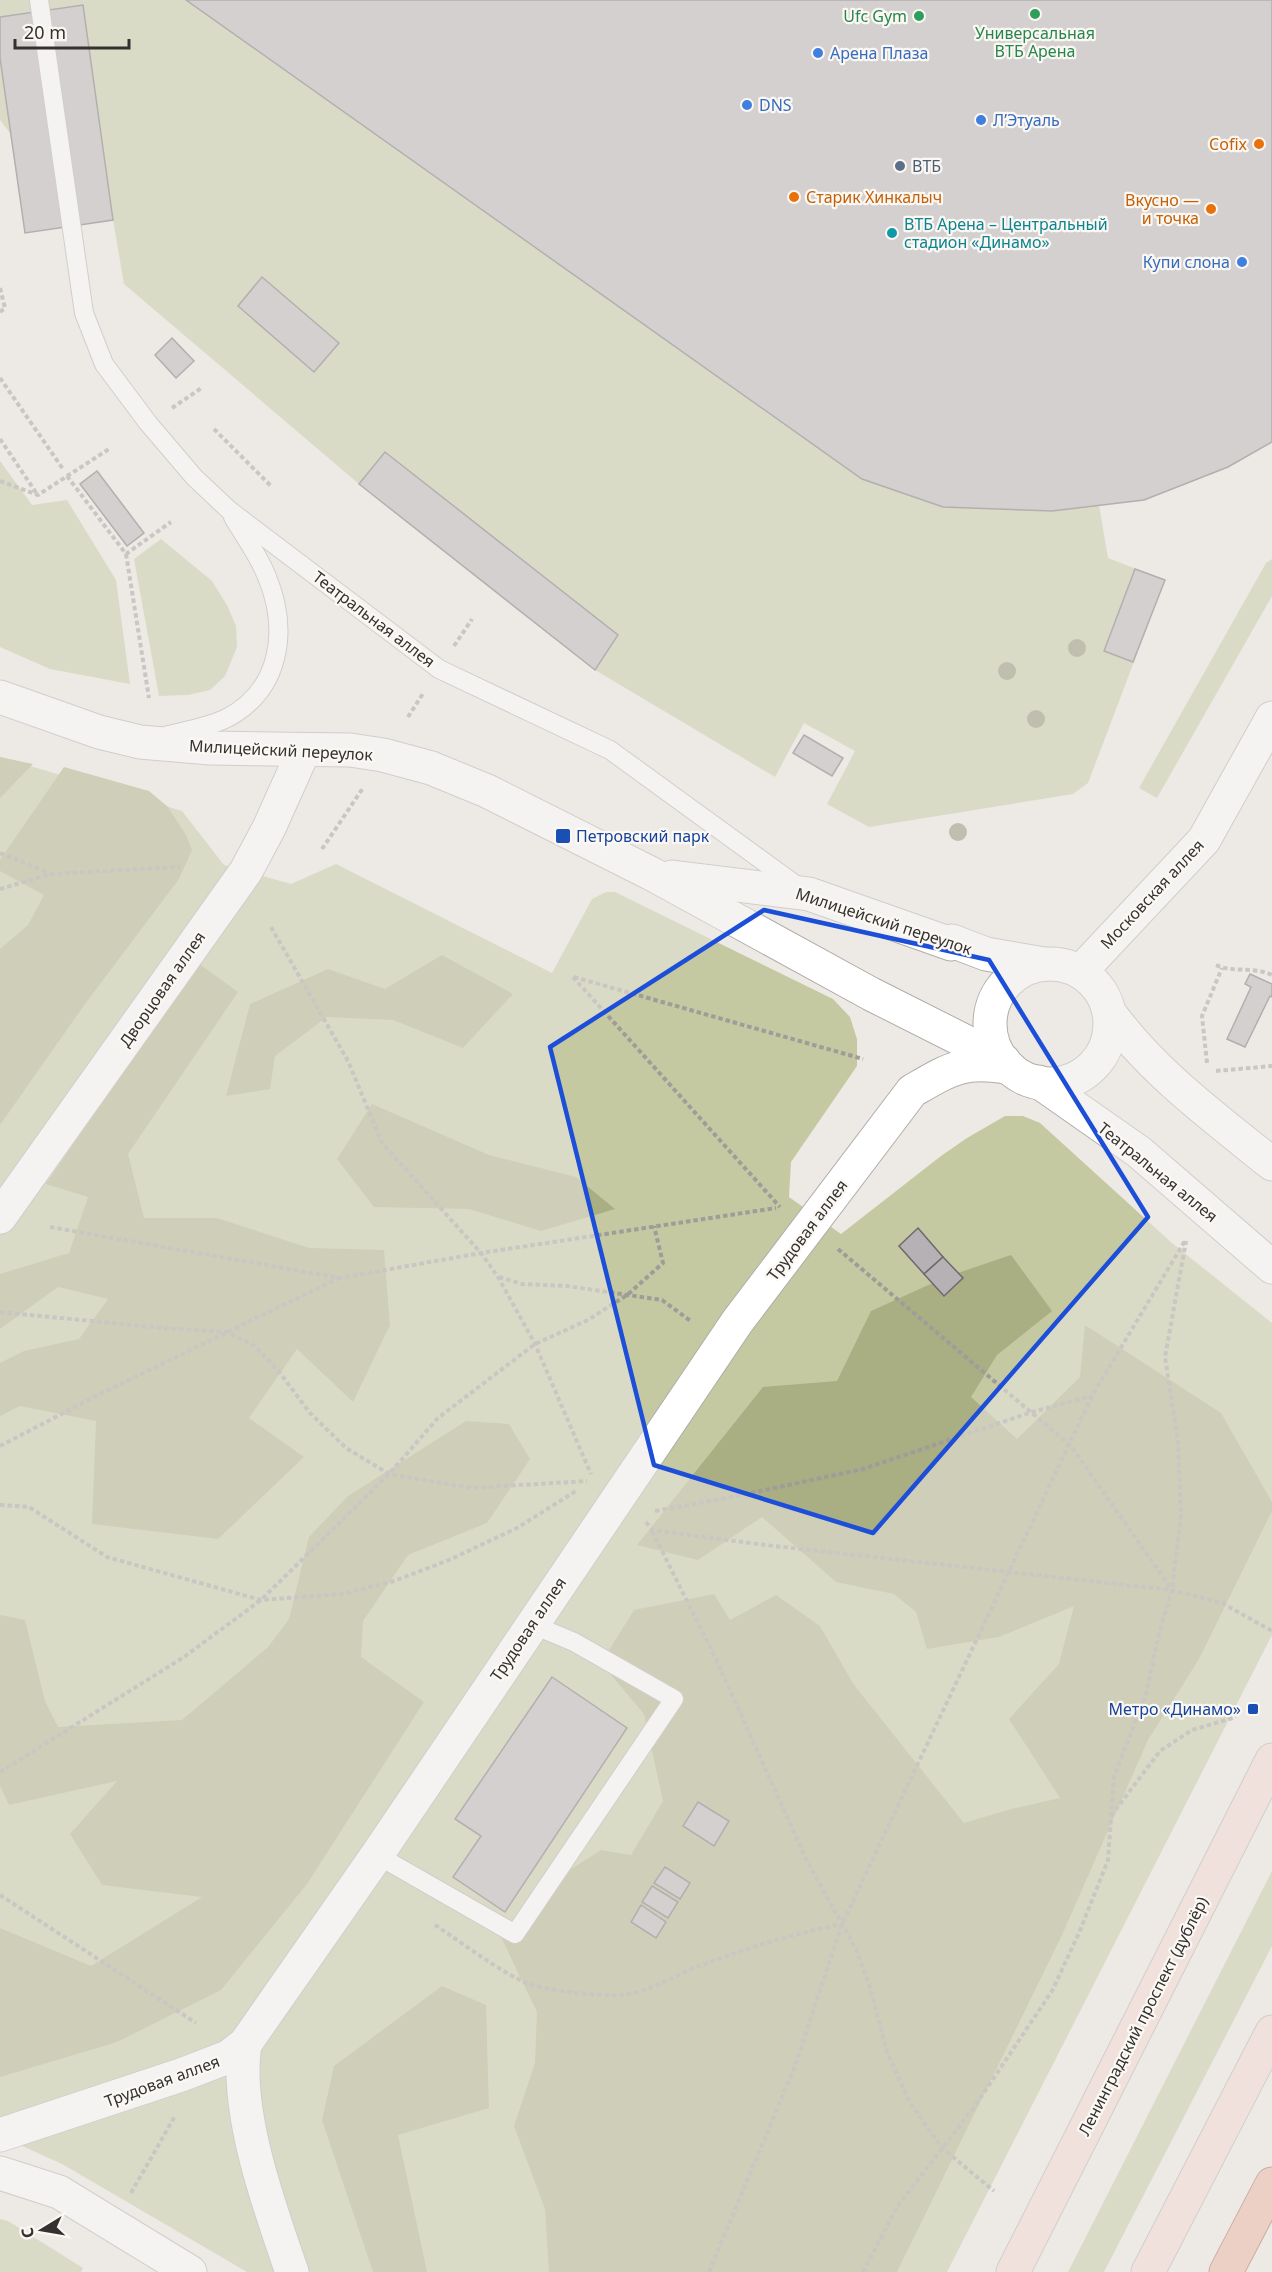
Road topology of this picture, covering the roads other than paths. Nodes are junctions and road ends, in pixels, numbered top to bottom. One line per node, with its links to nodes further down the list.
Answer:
1 (39, 0): 2 (lane, Театральная аллея)
2 (230, 510): 5 (lane); 8 (lane, Театральная аллея)
3 (0, 698): 5 (street, Милицейский переулок)
4 (1272, 718): 10 (street, Московская аллея)
5 (140, 742): 6 (street, Милицейский переулок)
6 (304, 750): 7 (street, Милицейский переулок); 15 (street, Дворцовая аллея)
7 (652, 874): 8 (street, Милицейский переулок); 12 (street, Милицейский переулок)
8 (809, 894): 9 (street, Милицейский переулок)
9 (1044, 964): 10 (street); 12 (street)
10 (1080, 972): 11 (street)
11 (1109, 1011): 13 (street); 14 (street)
12 (1007, 1065): 13 (street); 17 (street, Трудовая аллея)
13 (1039, 1082): 16 (street, Театральная аллея)
14 (1272, 1164)
15 (0, 1217)
16 (1272, 1267)
17 (531, 1624): 19 (street, Трудовая аллея); 19 (lane)
18 (1272, 1760): 27 (main road, Ленинградский проспект (дублёр))
19 (377, 1855): 21 (street, Трудовая аллея)
20 (1272, 2032): 28 (main road)
21 (245, 2044): 22 (street, Трудовая аллея); 26 (street)
22 (0, 2135)
23 (0, 2173): 25 (street)
24 (1272, 2184): 29 (main road)
25 (190, 2272)
26 (292, 2272)
27 (1013, 2272)
28 (1148, 2272)
29 (1226, 2272)

